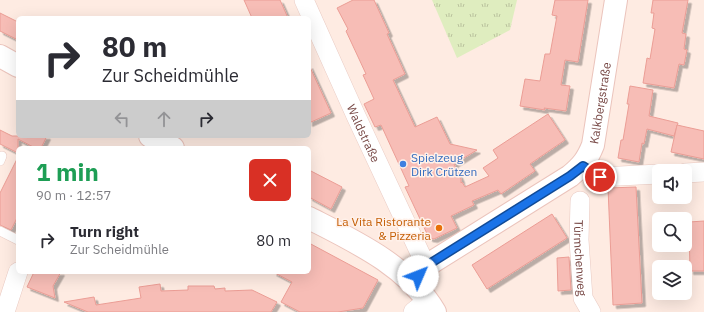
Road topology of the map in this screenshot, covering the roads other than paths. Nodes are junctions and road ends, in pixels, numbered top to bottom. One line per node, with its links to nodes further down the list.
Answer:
1 (304, 0): 15 (street, Waldstraße)
2 (616, 0): 7 (street, Kalkbergstraße)
3 (0, 56): 4 (street)
4 (16, 65)
5 (154, 138): 6 (street)
6 (169, 146)
7 (583, 166): 10 (street); 15 (street, Kalkbergstraße)
8 (704, 172): 9 (street)
9 (692, 173)
10 (652, 174)
11 (580, 201): 20 (street, Türmchenweg)
12 (311, 219): 17 (street)
13 (0, 230): 14 (lane)
14 (16, 239)
15 (426, 266): 17 (street, Kalkbergstraße)
16 (17, 274): 18 (street)
17 (413, 282): 19 (street)
18 (4, 306)
19 (426, 308)
20 (591, 312)

